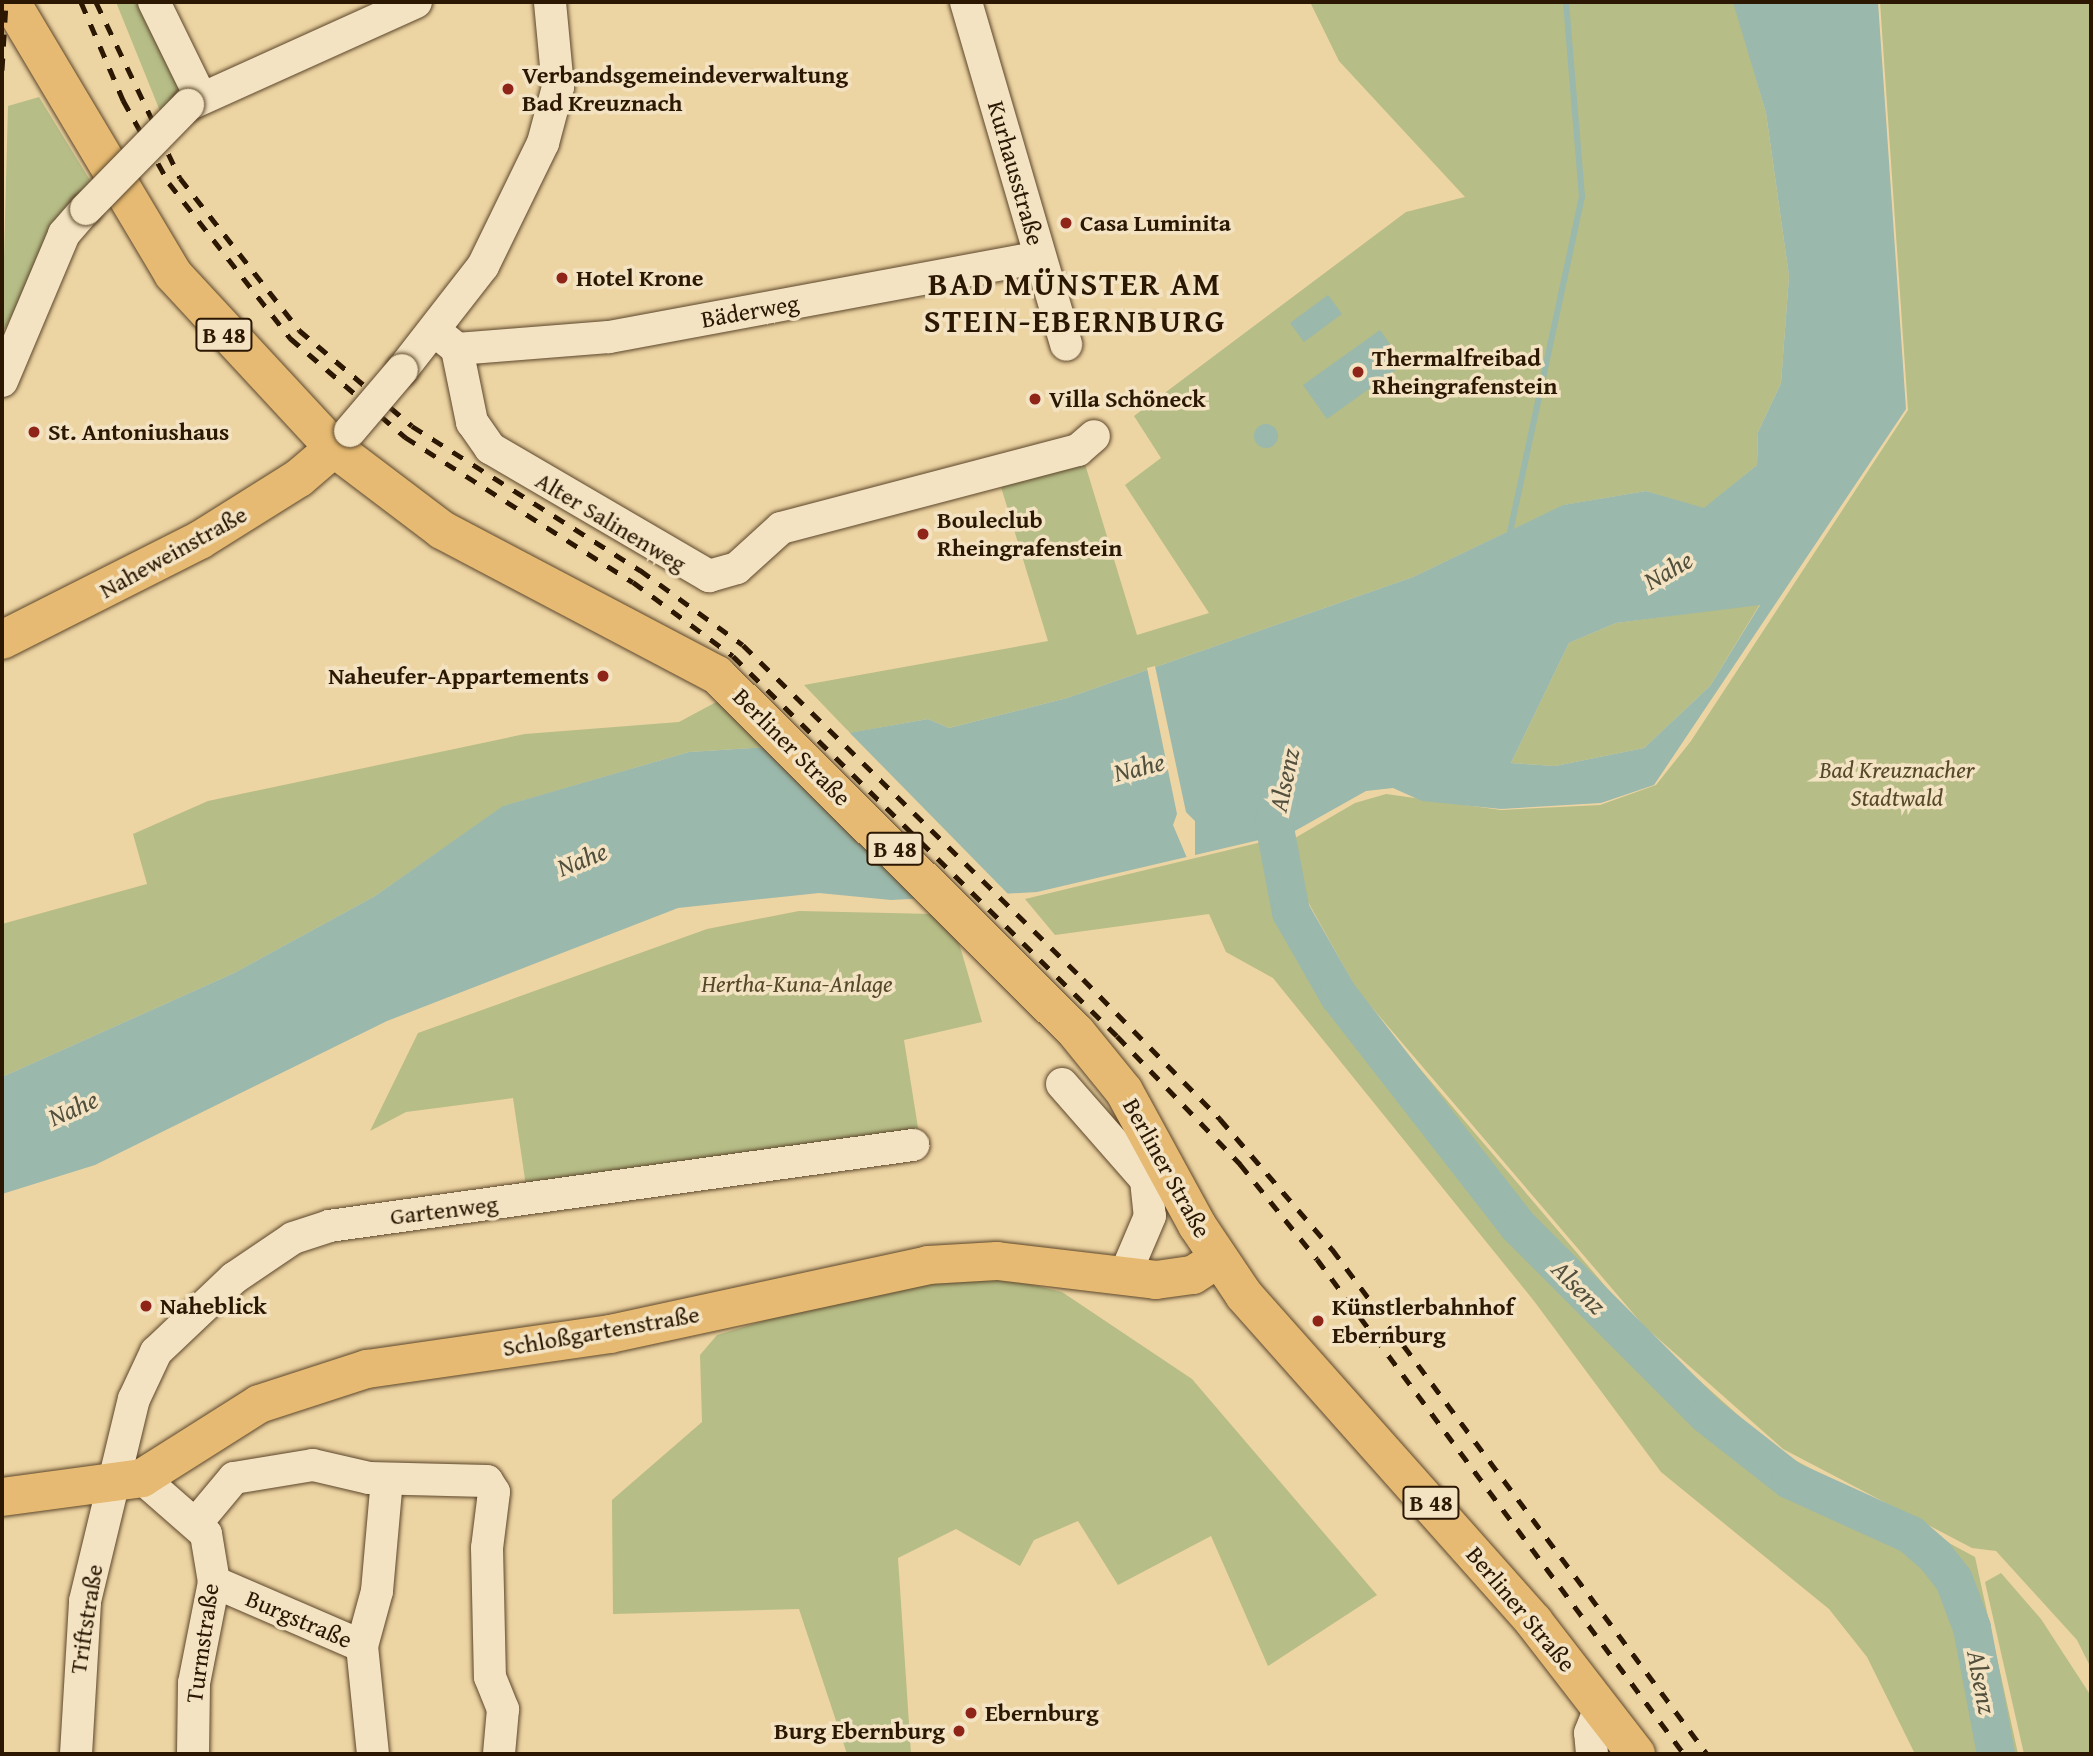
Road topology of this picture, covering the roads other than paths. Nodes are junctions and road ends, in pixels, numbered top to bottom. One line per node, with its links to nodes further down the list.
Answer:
1 (11, 2): 12 (main road, B 48)
2 (154, 2): 6 (street)
3 (416, 2): 6 (street)
4 (550, 2): 8 (street)
5 (967, 2): 7 (street, Kurhausstraße)
6 (194, 100): 10 (street, bridge)
7 (1040, 257): 8 (street, Bäderweg); 9 (street, Kurhausstraße)
8 (446, 340): 11 (street, Alter Salinenweg); 12 (street, bridge)
9 (1066, 345)
10 (2, 381)
11 (1094, 436)
12 (342, 440): 13 (main road, Naheweinstraße); 16 (main road, Berliner Straße / B 48)
13 (2, 640)
14 (1062, 1084): 17 (street)
15 (913, 1145): 19 (street, Gartenweg)
16 (1218, 1259): 17 (main road, Schloßgartenstraße); 24 (main road, Berliner Straße / B 48)
17 (1124, 1277): 19 (main road, Schloßgartenstraße)
18 (387, 1479): 21 (street); 23 (street); 28 (street)
19 (128, 1481): 20 (main road, Schloßgartenstraße); 21 (street); 25 (street, Triftstraße)
20 (2, 1497)
21 (198, 1521): 22 (street, Turmstraße)
22 (214, 1582): 23 (street, Burgstraße); 26 (street, Turmstraße)
23 (362, 1646): 27 (street, Burgstraße)
24 (1601, 1706): 29 (street); 30 (main road, Berliner Straße / B 48)
25 (76, 1754)
26 (193, 1754)
27 (373, 1754)
28 (499, 1754)
29 (1592, 1754)
30 (1636, 1754)

